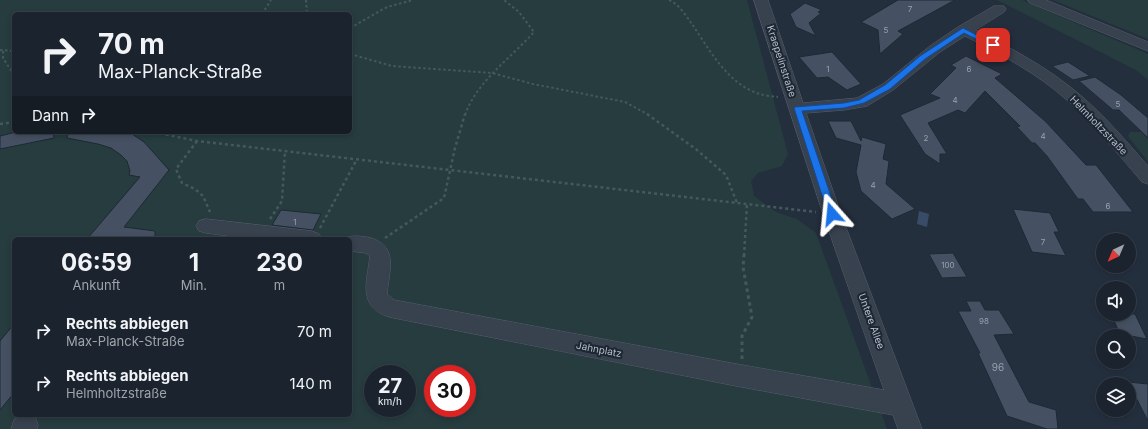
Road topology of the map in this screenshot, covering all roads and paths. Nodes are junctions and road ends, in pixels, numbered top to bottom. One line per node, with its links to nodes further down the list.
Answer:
1 (271, 0): 9 (path)
2 (306, 0): 10 (path)
3 (413, 0): 11 (path)
4 (504, 0): 18 (path)
5 (669, 0): 19 (path)
6 (761, 0): 19 (street, Kraepelinstraße)
7 (1035, 0): 13 (street)
8 (999, 9): 12 (street)
9 (263, 12)
10 (307, 12)
11 (352, 27)
12 (963, 30): 19 (street); 27 (street, Helmholtzstraße)
13 (1148, 48)
14 (1, 50): 15 (path); 17 (path)
15 (12, 51)
16 (352, 55): 18 (path)
17 (12, 72)
18 (492, 73): 26 (path); 28 (path)
19 (796, 104): 30 (street, Kraepelinstraße)
20 (12, 122): 21 (path)
21 (0, 124)
22 (164, 134): 23 (path)
23 (198, 141): 24 (path); 31 (path)
24 (285, 151): 25 (path); 32 (path)
25 (357, 159): 26 (path); 33 (path)
26 (451, 170): 28 (path); 35 (path)
27 (1148, 178)
28 (737, 203): 29 (path)
29 (747, 204): 30 (path); 36 (path)
30 (832, 214): 37 (street, Untere Allee)
31 (206, 226): 32 (street)
32 (262, 233): 33 (street)
33 (314, 237)
34 (352, 243): 35 (street)
35 (373, 246): 36 (street, Jahnplatz)
36 (731, 374): 37 (street, Jahnplatz)
37 (902, 405): 38 (street, Untere Allee)
38 (910, 429)

